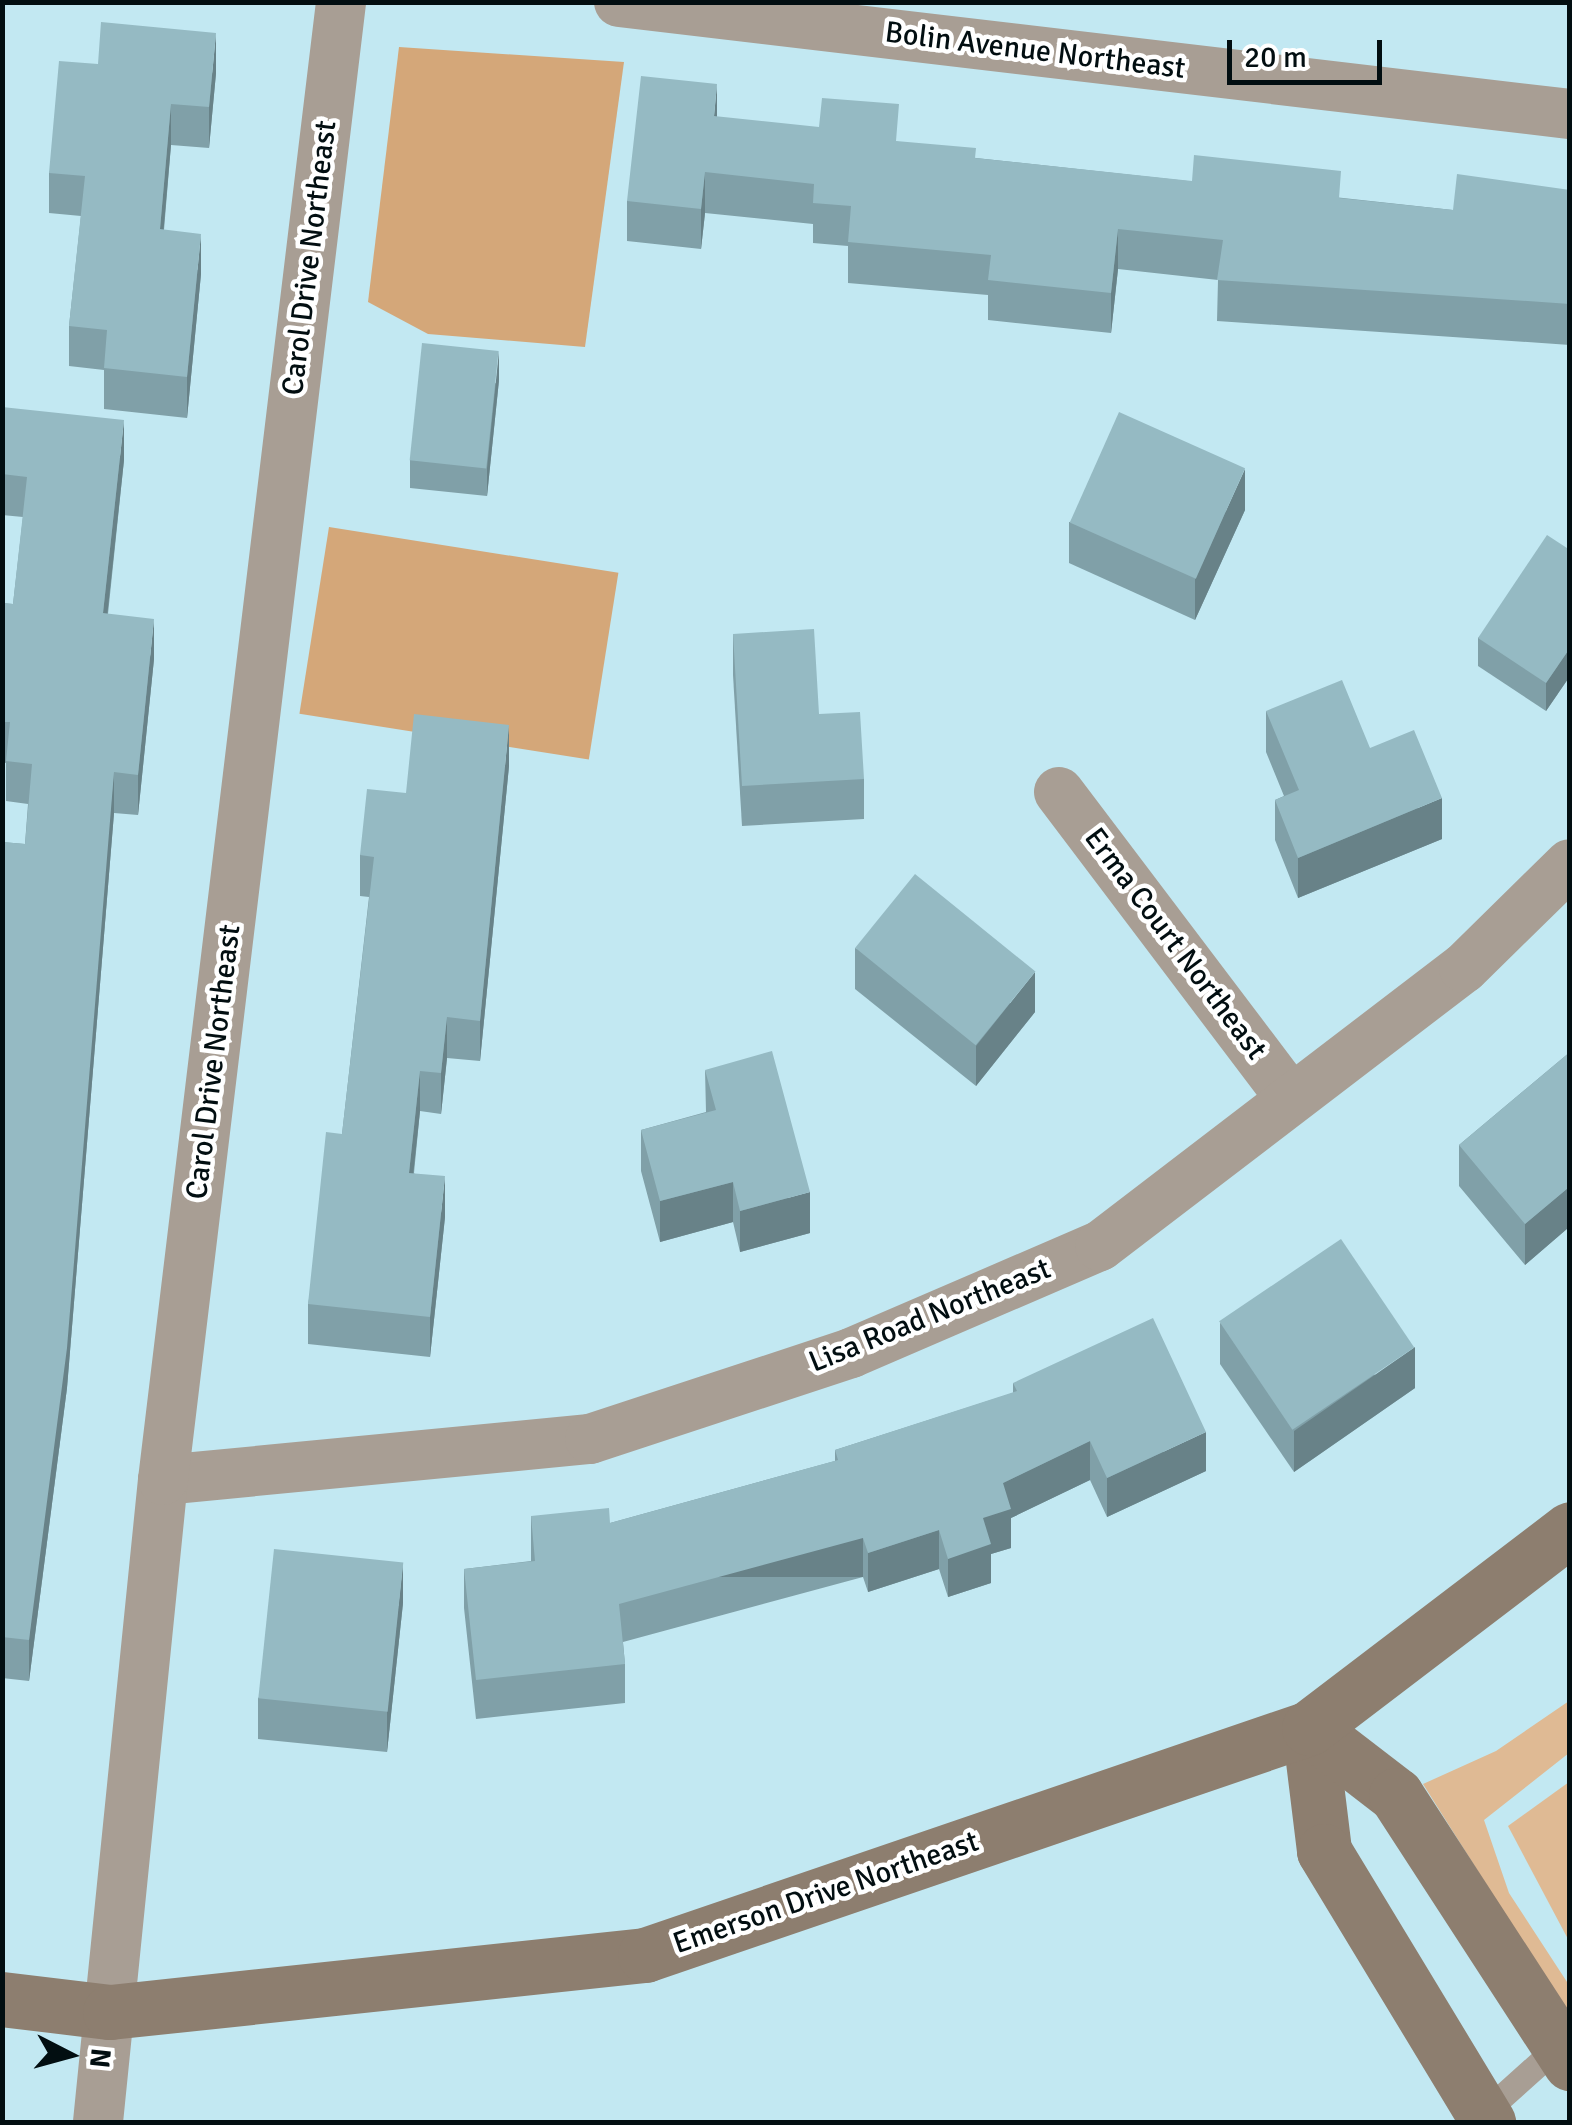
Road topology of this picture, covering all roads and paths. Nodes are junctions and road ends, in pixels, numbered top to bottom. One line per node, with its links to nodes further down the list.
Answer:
1 (340, 2): 7 (street, Carol Drive Northeast)
2 (619, 2): 3 (street, Bolin Avenue Northeast)
3 (1570, 114)
4 (1059, 792): 6 (street, Erma Court Northeast)
5 (1570, 864): 6 (street, Lisa Road Northeast)
6 (1290, 1097): 7 (street, Lisa Road Northeast)
7 (164, 1480): 11 (street, Carol Drive Northeast)
8 (1570, 1529): 9 (street, Emerson Drive Northeast)
9 (1309, 1728): 11 (street, Emerson Drive Northeast); 12 (street); 13 (street)
10 (2, 1998): 11 (street, Emerson Drive Northeast)
11 (110, 2012): 14 (street, Carol Drive Northeast)
12 (1563, 2055): 13 (lane)
13 (1481, 2120)
14 (98, 2122)

